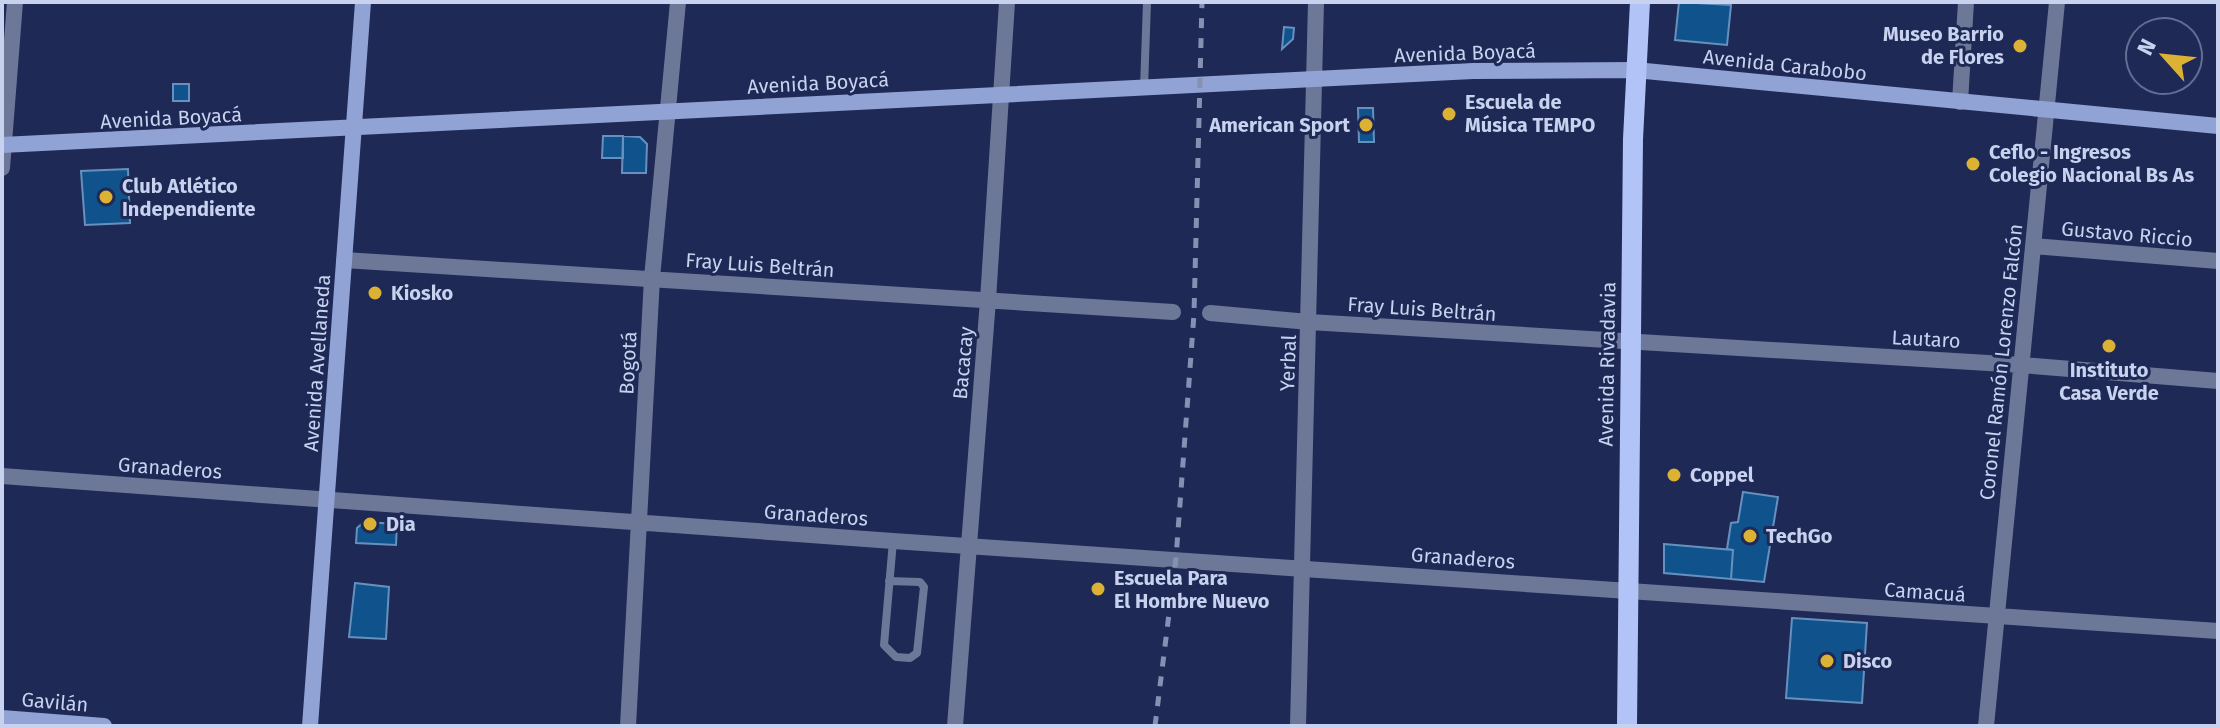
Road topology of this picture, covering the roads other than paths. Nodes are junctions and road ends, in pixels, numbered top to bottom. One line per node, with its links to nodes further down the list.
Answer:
1 (15, 2): 19 (street)
2 (363, 2): 18 (main road, Avenida Avellaneda)
3 (678, 2): 15 (street, Bogotá)
4 (1007, 2): 13 (street, Bacacay)
5 (1147, 2): 12 (lane)
6 (1316, 2): 11 (street, Yerbal)
7 (1640, 2): 10 (main road, Avenida Rivadavia)
8 (1966, 2): 14 (street)
9 (2057, 2): 16 (street, Coronel Ramón Lorenzo Falcón)
10 (1635, 70): 11 (main road, Avenida Boyacá); 14 (main road, Avenida Carabobo); 29 (main road, Avenida Rivadavia)
11 (1314, 80): 12 (main road, Avenida Boyacá); 28 (street, Yerbal)
12 (1144, 89): 13 (main road, Avenida Boyacá)
13 (1001, 96): 15 (main road, Avenida Boyacá); 25 (street, Bacacay)
14 (1960, 102): 16 (main road, Avenida Carabobo)
15 (667, 110): 18 (main road, Avenida Boyacá); 24 (street, Bogotá)
16 (2045, 110): 17 (main road, Avenida Carabobo); 21 (street, Coronel Ramón Lorenzo Falcón)
17 (2218, 126)
18 (354, 129): 19 (main road, Avenida Boyacá); 22 (main road, Avenida Avellaneda)
19 (2, 145): 20 (street)
20 (2, 168)
21 (2033, 246): 23 (street, Gustavo Riccio); 30 (street, Coronel Ramón Lorenzo Falcón)
22 (344, 260): 24 (street, Fray Luis Beltrán); 33 (main road, Avenida Avellaneda)
23 (2218, 261)
24 (652, 278): 25 (street, Fray Luis Beltrán); 34 (street, Bogotá)
25 (988, 300): 26 (street, Fray Luis Beltrán); 36 (street, Bacacay)
26 (1173, 312)
27 (1210, 313): 28 (street, Fray Luis Beltrán)
28 (1309, 322): 29 (street, Fray Luis Beltrán); 37 (street, Yerbal)
29 (1632, 342): 30 (street, Lautaro); 39 (main road, Avenida Rivadavia)
30 (2021, 365): 31 (street, Lautaro); 40 (street, Coronel Ramón Lorenzo Falcón)
31 (2218, 381)
32 (2, 476): 33 (street, Granaderos)
33 (327, 499): 34 (street, Granaderos); 44 (main road, Avenida Avellaneda)
34 (640, 522): 35 (street, Granaderos); 45 (street, Bogotá)
35 (893, 541): 36 (street, Granaderos); 38 (lane)
36 (968, 546): 37 (street, Granaderos); 46 (street, Bacacay)
37 (1301, 568): 39 (street, Granaderos); 47 (street, Yerbal)
38 (889, 581): 38 (lane)
39 (1628, 590): 40 (street, Camacuá); 48 (main road, Avenida Rivadavia)
40 (1995, 617): 41 (street, Camacuá); 49 (street, Coronel Ramón Lorenzo Falcón)
41 (2218, 631)
42 (2, 718): 43 (main road, Gavilán)
43 (104, 726)
44 (310, 726)
45 (628, 726)
46 (955, 726)
47 (1298, 726)
48 (1627, 726)
49 (1986, 726)

